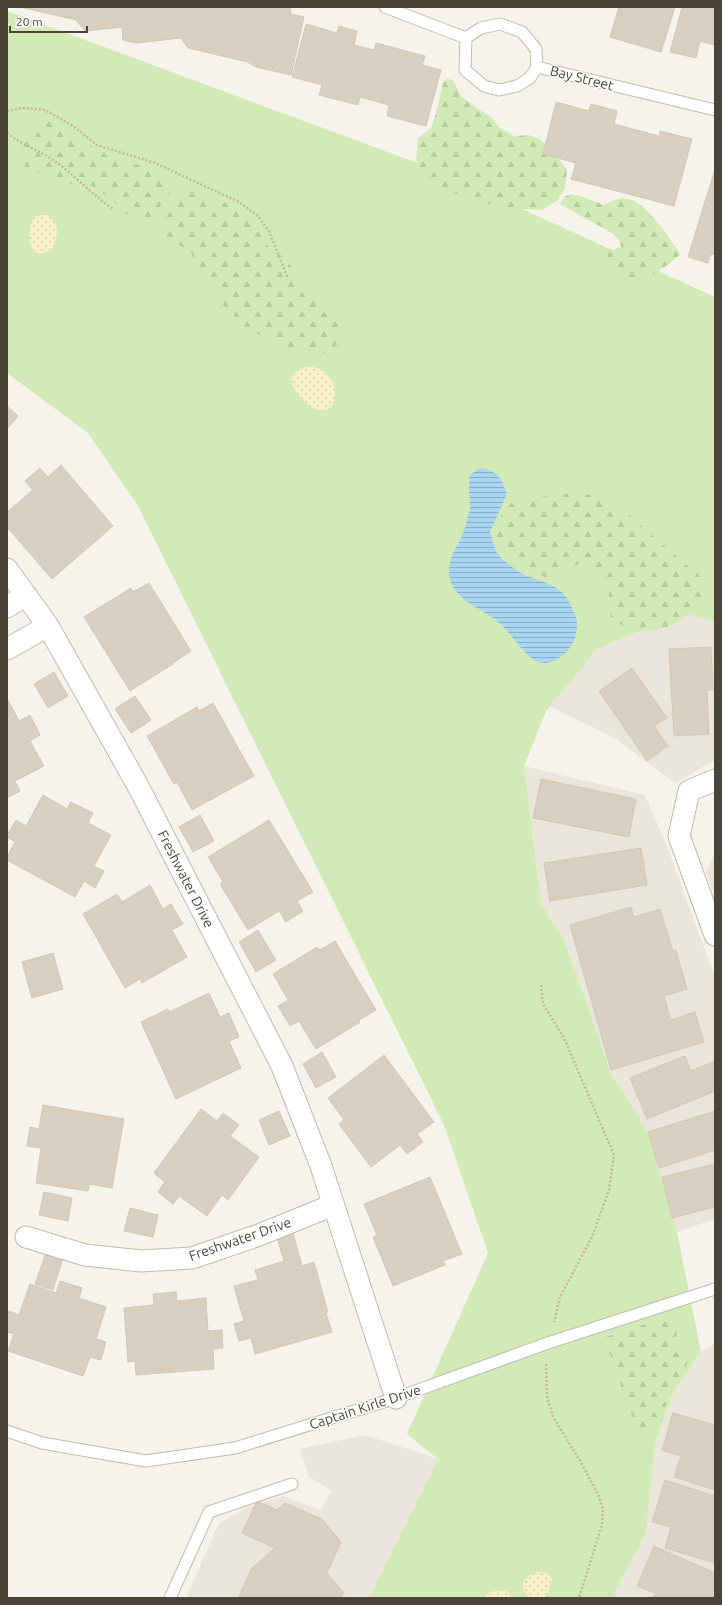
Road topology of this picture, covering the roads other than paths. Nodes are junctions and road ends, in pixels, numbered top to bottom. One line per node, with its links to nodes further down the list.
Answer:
1 (385, 7): 2 (lane)
2 (466, 38): 3 (lane, Bay Street); 3 (lane)
3 (537, 67): 4 (lane, Bay Street)
4 (715, 110)
5 (7, 569): 6 (street, Freshwater Drive)
6 (26, 595): 7 (street); 8 (street, Freshwater Drive)
7 (7, 607)
8 (48, 626): 9 (street); 12 (street, Freshwater Drive)
9 (7, 649)
10 (715, 780): 11 (street)
11 (715, 935)
12 (333, 1205): 13 (street, Freshwater Drive); 15 (street, Freshwater Drive)
13 (26, 1237)
14 (715, 1289): 15 (lane, Captain Kirle Drive)
15 (396, 1398): 16 (lane, Captain Kirle Drive)
16 (7, 1431)
17 (292, 1484): 18 (lane)
18 (170, 1598)

